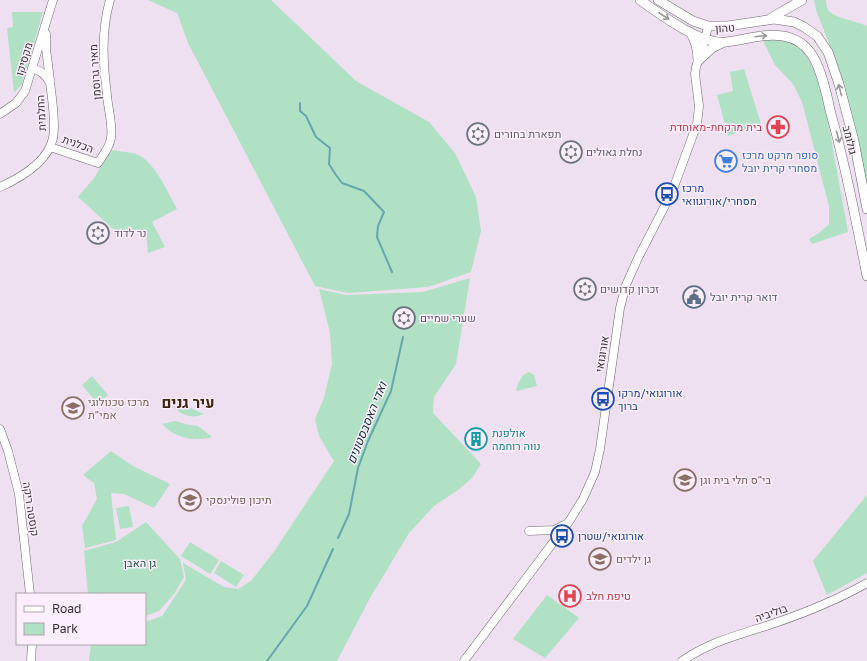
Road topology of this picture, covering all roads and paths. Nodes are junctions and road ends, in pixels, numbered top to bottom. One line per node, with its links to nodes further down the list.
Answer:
1 (53, 0): 7 (street, מקסיקו)
2 (110, 0): 19 (street, מאיר גרוסמן)
3 (640, 0): 10 (main road, טהון, one-way to 10)
4 (658, 0): 9 (main road, טהון)
5 (802, 0): 6 (main road)
6 (768, 19): 8 (main road, טהון); 9 (main road, טהון)
7 (47, 21): 15 (street, מקסיקו); 16 (street)
8 (794, 22): 21 (main road, גולומב, one-way to 8)
9 (708, 26): 11 (street, אורוגואי)
10 (688, 31): 11 (main road, טהון); 14 (main road)
11 (705, 40): 13 (main road, טהון); 14 (street, אורוגואי)
12 (798, 41): 13 (main road, טהון, one-way to 12); 22 (main road, גולומב, one-way to 22)
13 (724, 42): 14 (main road)
14 (698, 61): 24 (street, אורוגואי)
15 (33, 68): 16 (street, החלמית); 17 (street, מקסיקו)
16 (50, 83): 18 (street, החלמית)
17 (0, 114)
18 (50, 147): 19 (street, הכלנית); 20 (street, החלמית)
19 (98, 163)
20 (0, 187)
21 (867, 209)
22 (867, 276)
23 (0, 430): 27 (street, קוסטה ריקה)
24 (567, 524): 25 (street); 30 (street, אורוגואי)
25 (529, 531)
26 (867, 583): 31 (street, בוליביה)
27 (30, 593)
28 (32, 645): 29 (street)
29 (31, 661)
30 (464, 661)
31 (682, 661)

